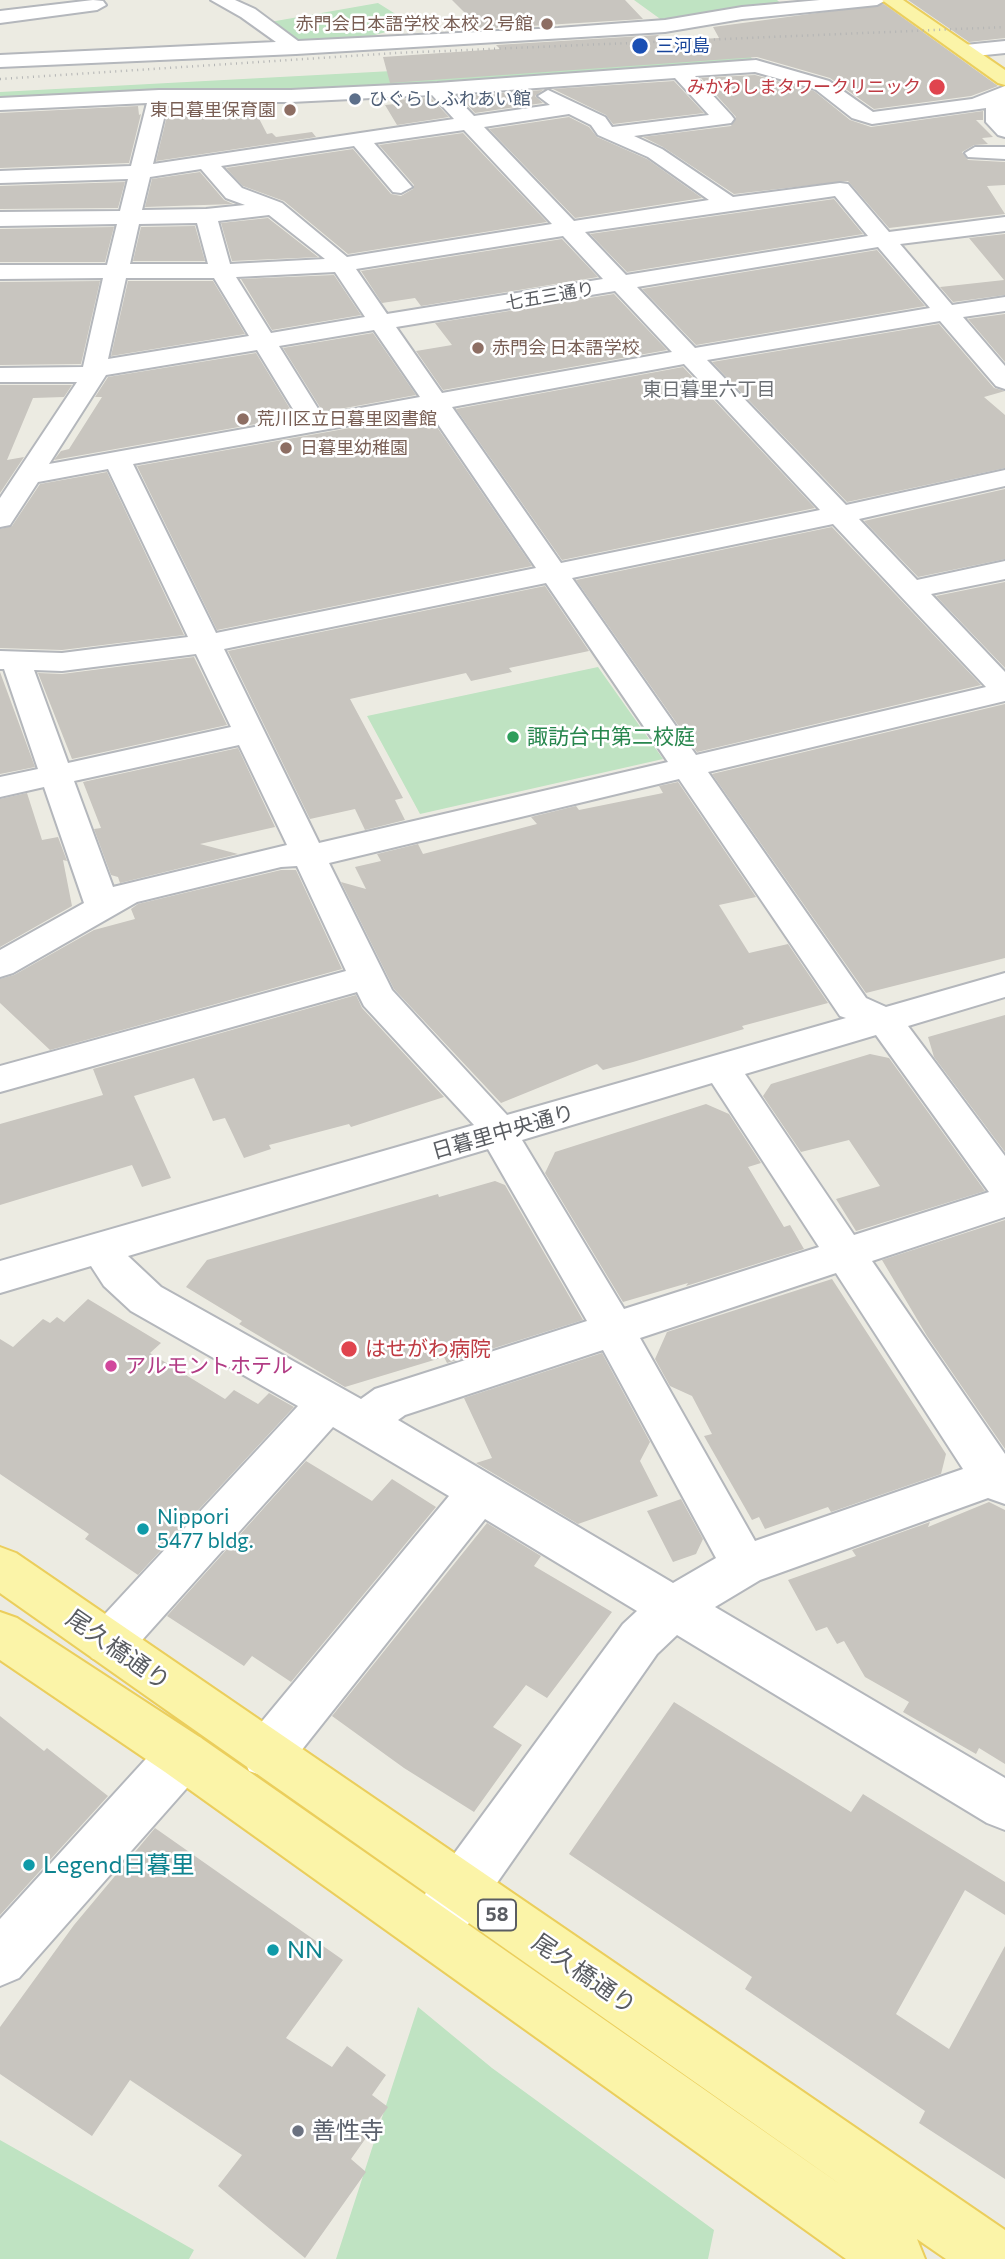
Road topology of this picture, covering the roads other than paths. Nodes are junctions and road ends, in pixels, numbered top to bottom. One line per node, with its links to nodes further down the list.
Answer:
1 (220, 0): 7 (street)
2 (877, 0): 7 (street)
3 (891, 0): 8 (main road)
4 (97, 5): 5 (street)
5 (0, 17)
6 (1005, 47): 8 (street)
7 (296, 48): 9 (street)
8 (965, 51): 11 (main road)
9 (0, 61)
10 (680, 72): 12 (street); 15 (street); 20 (street)
11 (1005, 79)
12 (527, 83): 13 (street); 17 (street)
13 (437, 89): 14 (street); 18 (street)
14 (159, 96): 16 (street); 25 (street)
15 (998, 96): 19 (street)
16 (0, 104)
17 (569, 108): 18 (street); 20 (street)
18 (467, 123): 21 (street); 34 (street)
19 (1005, 131)
20 (609, 133): 28 (street)
21 (359, 139): 24 (street); 27 (street)
22 (975, 153): 23 (street)
23 (1005, 153)
24 (206, 162): 25 (street); 29 (street)
25 (140, 172): 26 (street); 31 (street)
26 (0, 177)
27 (401, 187)
28 (727, 204): 34 (street); 35 (street)
29 (274, 208): 30 (street); 36 (street)
30 (206, 216): 31 (street); 38 (street)
31 (130, 217): 32 (street); 37 (street)
32 (0, 219)
33 (1005, 224): 35 (street, 七五三通り)
34 (566, 229): 36 (street); 40 (street)
35 (882, 240): 40 (street, 七五三通り); 42 (street)
36 (341, 265): 38 (street); 43 (street)
37 (116, 270): 38 (street); 39 (street); 47 (street)
38 (222, 271): 44 (street)
39 (0, 272)
40 (619, 284): 43 (street, 七五三通り); 46 (street)
41 (1005, 304): 42 (street)
42 (947, 310): 45 (street); 46 (street)
43 (382, 324): 44 (street, 七五三通り); 50 (street)
44 (264, 343): 47 (street, 七五三通り); 51 (street)
45 (994, 353): 49 (street)
46 (687, 356): 50 (street); 55 (street)
47 (95, 372): 48 (street, 七五三通り); 54 (street)
48 (0, 375)
49 (1005, 381)
50 (437, 401): 51 (street); 58 (street)
51 (314, 423): 52 (street)
52 (117, 459): 54 (street); 60 (street)
53 (1005, 478): 55 (street)
54 (17, 483): 56 (street)
55 (838, 515): 58 (street); 59 (street)
56 (0, 519)
57 (1005, 570): 59 (street)
58 (554, 573): 60 (street); 64 (street)
59 (910, 590): 62 (street)
60 (207, 644): 61 (street); 63 (street)
61 (8, 661): 65 (street)
62 (1005, 691): 64 (street)
63 (249, 733): 65 (street); 67 (street)
64 (689, 767): 67 (street); 72 (street)
65 (57, 775): 66 (street); 68 (street)
66 (0, 787)
67 (307, 854): 68 (street); 70 (street)
68 (103, 908): 69 (street)
69 (0, 965)
70 (368, 977): 74 (street); 75 (street)
71 (1005, 985): 72 (street, 日暮里中央通り)
72 (884, 1020): 73 (street, 日暮里中央通り); 76 (street)
73 (721, 1067): 75 (street, 日暮里中央通り); 79 (street)
74 (0, 1079)
75 (498, 1133): 78 (street, 日暮里中央通り); 81 (street)
76 (1005, 1185)
77 (1005, 1202): 79 (street)
78 (100, 1248): 80 (street, 日暮里中央通り); 82 (street)
79 (842, 1253): 81 (street); 83 (street)
80 (2, 1272)
81 (613, 1328): 82 (street); 85 (street)
82 (345, 1413): 84 (street); 89 (street)
83 (1001, 1478): 85 (street)
84 (479, 1493): 87 (street); 90 (street)
85 (744, 1565): 87 (street)
86 (0, 1567): 89 (main road, 尾久橋通り / 58)
87 (671, 1609): 92 (street); 93 (street)
88 (0, 1633): 91 (main road, 尾久橋通り / 58)
89 (109, 1643): 90 (main road, 尾久橋通り / 58)
90 (267, 1754): 93 (main road, 尾久橋通り / 58)
91 (183, 1755): 93 (main road, 尾久橋通り / 58); 94 (street)
92 (1005, 1806)
93 (446, 1910): 95 (main road, 尾久橋通り / 58); 96 (main road, 尾久橋通り / 58)
94 (0, 1959)
95 (861, 2165): 96 (street); 98 (main road, 尾久橋通り / 58)
96 (848, 2243): 97 (main road, 尾久橋通り / 58)
97 (896, 2259)
98 (996, 2259)

